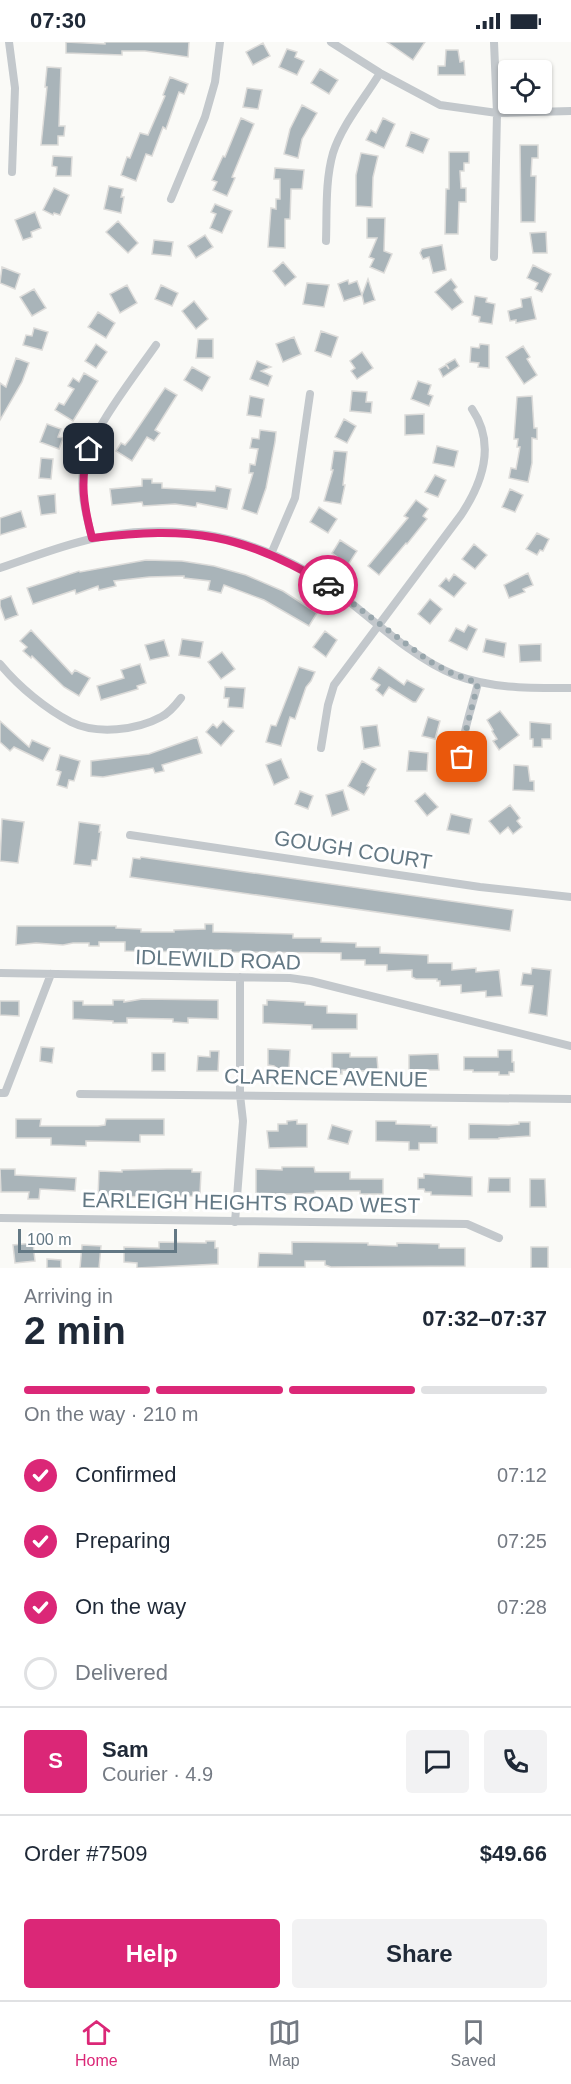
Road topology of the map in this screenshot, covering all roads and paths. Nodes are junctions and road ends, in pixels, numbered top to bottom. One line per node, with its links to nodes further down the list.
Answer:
1 (9, 42): 8 (street)
2 (220, 42): 9 (street)
3 (331, 42): 5 (street)
4 (494, 42): 7 (street)
5 (380, 73): 7 (street); 10 (street)
6 (571, 111): 7 (street)
7 (497, 113): 11 (street)
8 (12, 172)
9 (171, 199)
10 (326, 241)
11 (494, 257)
12 (156, 345): 15 (street)
13 (310, 394): 16 (street)
14 (472, 409): 18 (street)
15 (92, 538): 16 (street); 17 (street)
16 (271, 554): 18 (street)
17 (0, 568)
18 (378, 625): 20 (street); 23 (street)
19 (0, 664): 22 (street)
20 (478, 683): 21 (street); 24 (street)
21 (571, 688)
22 (181, 698)
23 (321, 748)
24 (467, 775)
25 (130, 834): 26 (street, GOUGH COURT)
26 (571, 897)
27 (0, 973): 28 (street, IDLEWILD ROAD)
28 (51, 974): 29 (street, IDLEWILD ROAD); 31 (street)
29 (240, 977): 30 (street, IDLEWILD ROAD); 33 (street)
30 (571, 1046)
31 (2, 1093)
32 (81, 1094): 33 (street, CLARENCE AVENUE)
33 (240, 1095): 34 (street, CLARENCE AVENUE); 36 (street)
34 (571, 1098)
35 (0, 1218): 36 (street, EARLEIGH HEIGHTS ROAD WEST)
36 (235, 1222): 37 (street, EARLEIGH HEIGHTS ROAD WEST)
37 (498, 1238)

